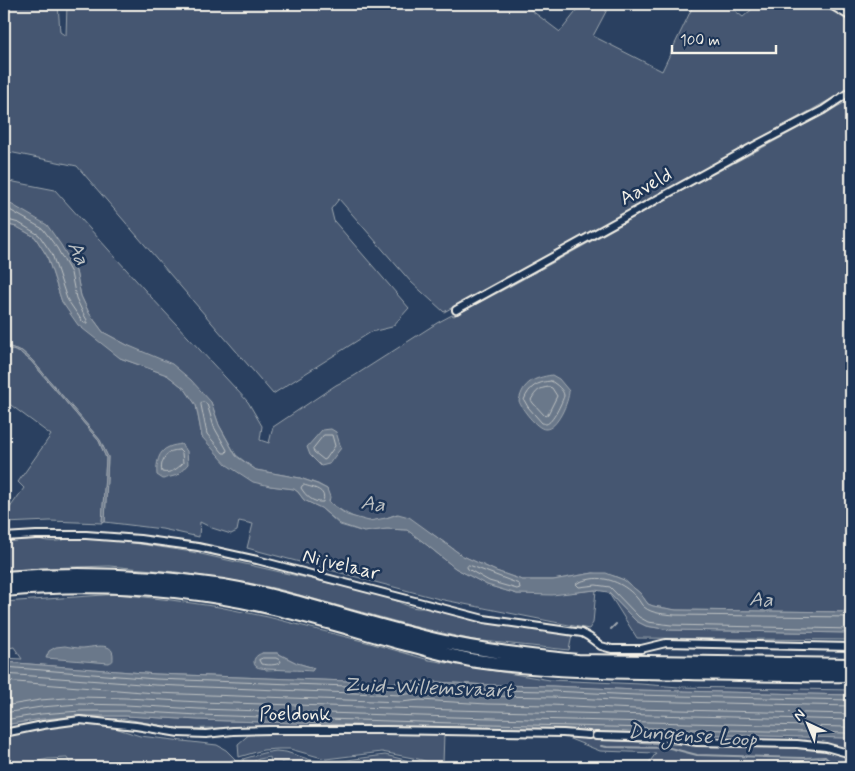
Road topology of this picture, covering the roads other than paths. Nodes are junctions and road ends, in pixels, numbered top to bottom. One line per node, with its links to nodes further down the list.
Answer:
1 (829, 4): 2 (street)
2 (851, 18)
3 (851, 91): 4 (street, Aaveld)
4 (456, 310)
5 (4, 537): 8 (street, Nijvelaar)
6 (4, 578): 10 (highway)
7 (4, 590): 10 (highway)
8 (851, 647)
9 (851, 665): 10 (highway)
10 (673, 668): 11 (highway)
11 (851, 675)
12 (4, 733): 13 (street, Poeldonk)
13 (851, 754)

